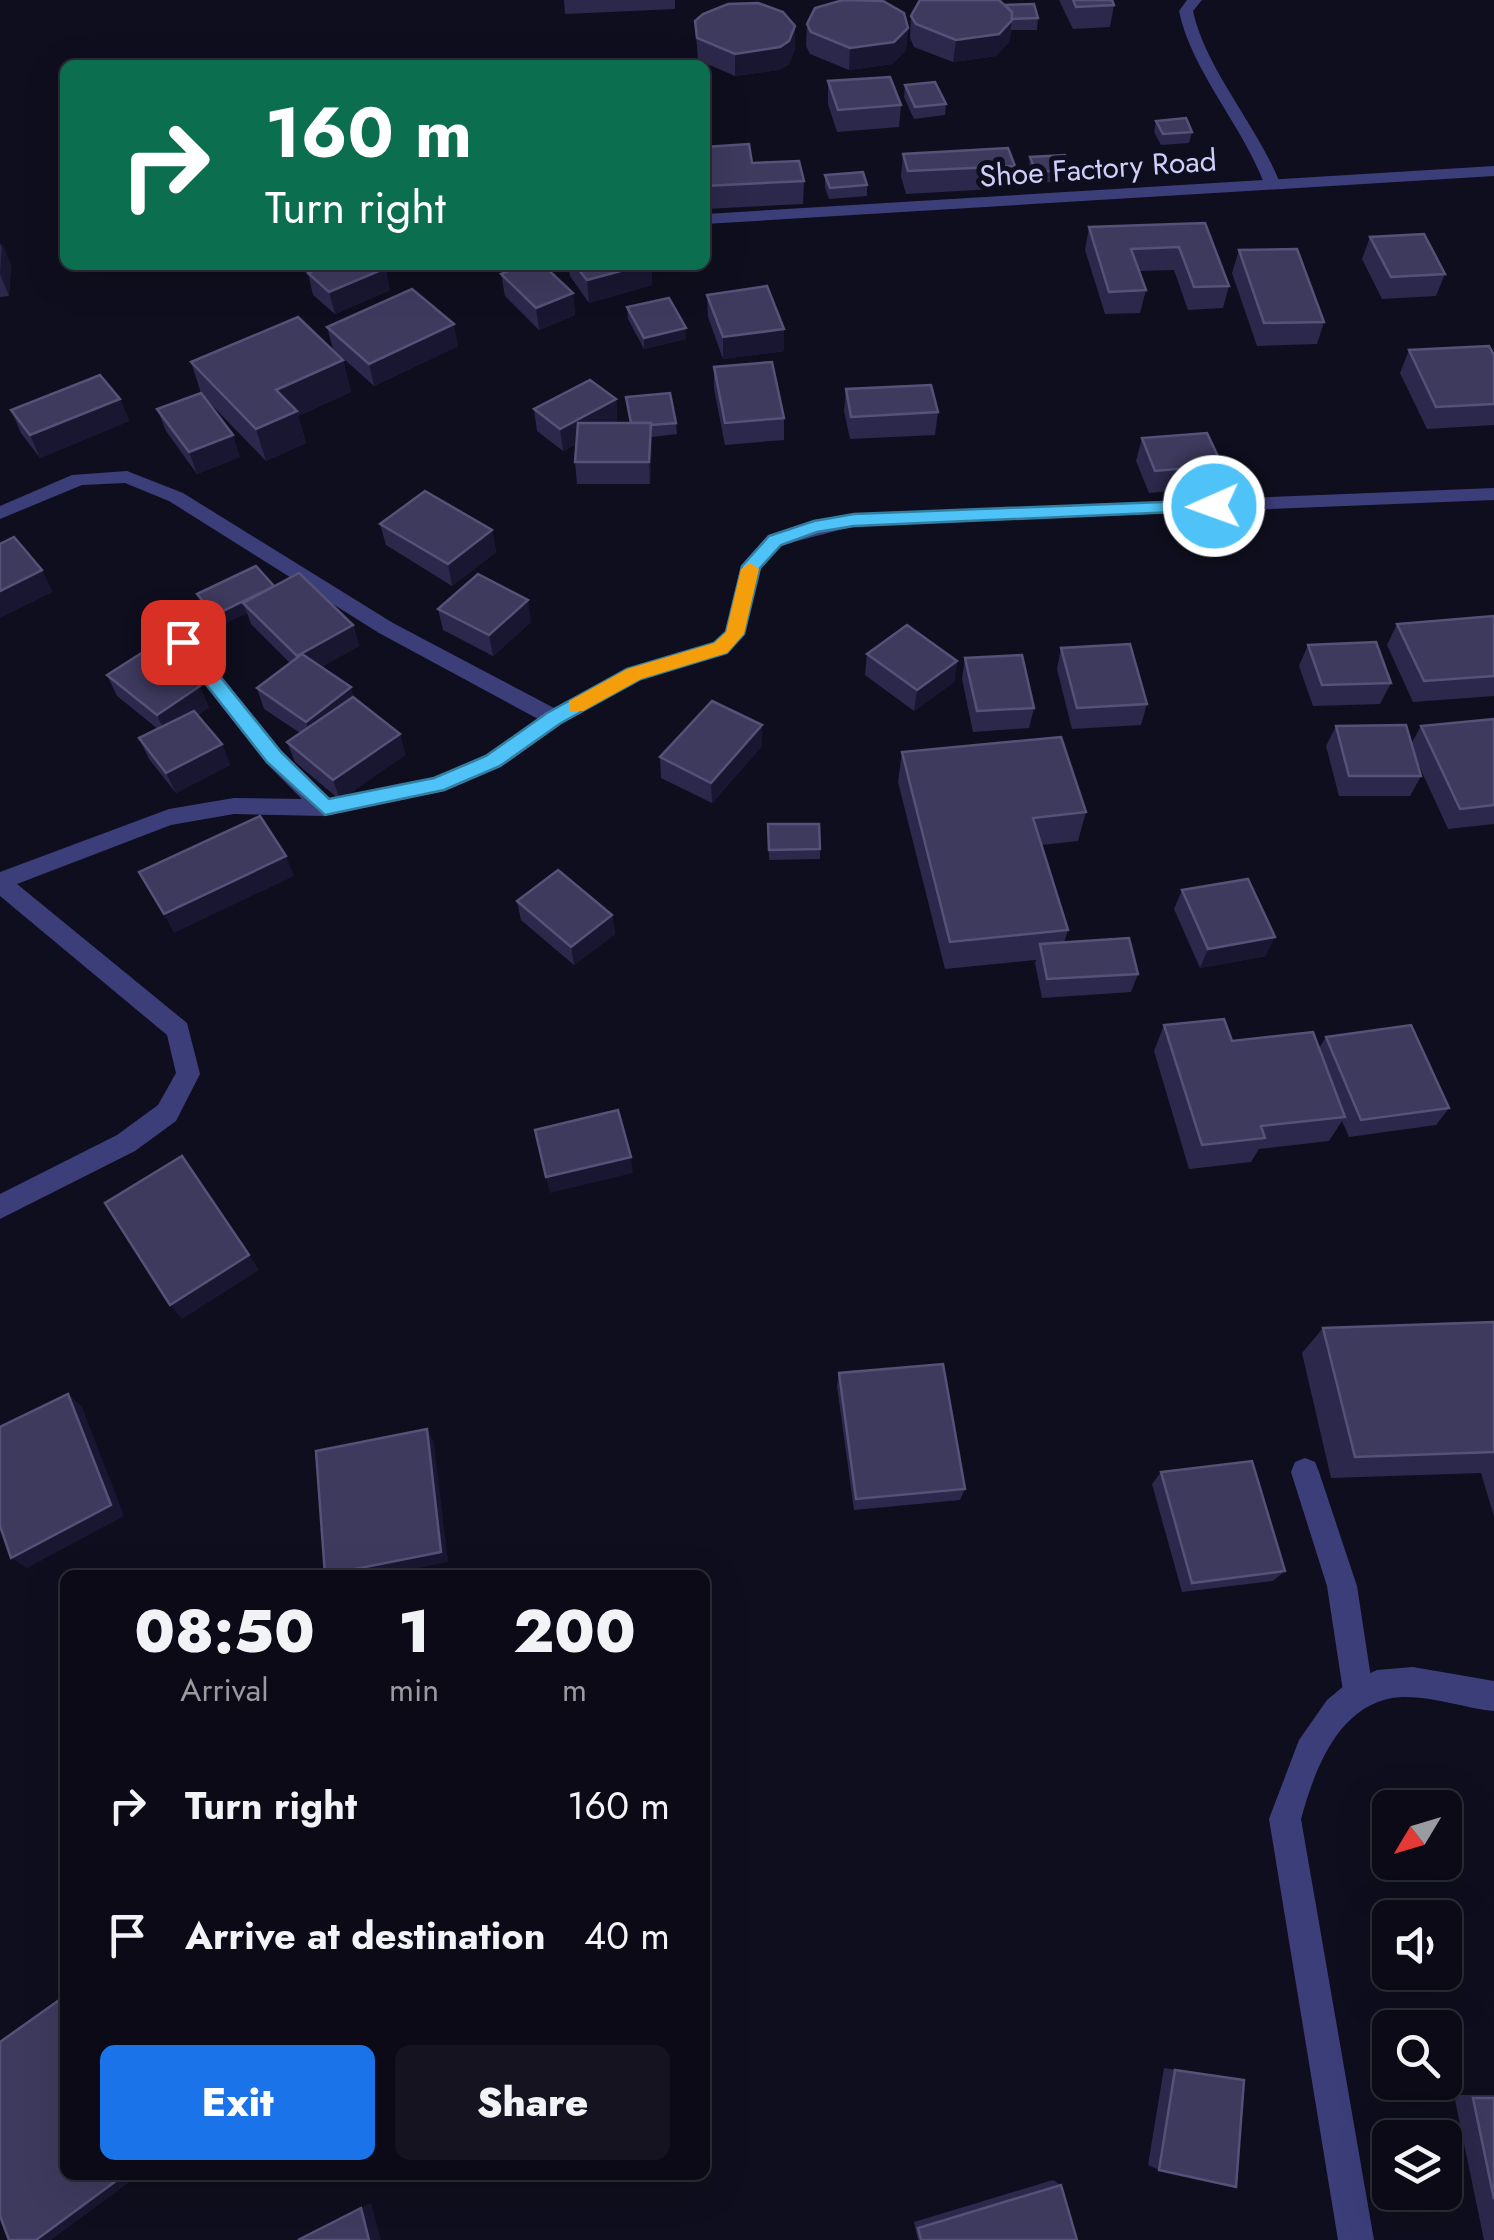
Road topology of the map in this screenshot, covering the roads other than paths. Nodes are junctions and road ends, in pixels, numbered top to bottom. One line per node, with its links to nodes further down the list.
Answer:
1 (1195, 0): 3 (street)
2 (1494, 171): 3 (street, Shoe Factory Road)
3 (1272, 183): 4 (street, Shoe Factory Road)
4 (710, 219)
5 (1494, 494): 8 (street)
6 (0, 513): 8 (street)
7 (160, 614): 9 (street)
8 (554, 718): 9 (street)
9 (325, 808): 10 (street)
10 (0, 882): 11 (street)
11 (0, 1207)
12 (1305, 1472): 13 (street)
13 (1358, 1691): 14 (street); 15 (street)
14 (1494, 1696)
15 (1356, 2240)

